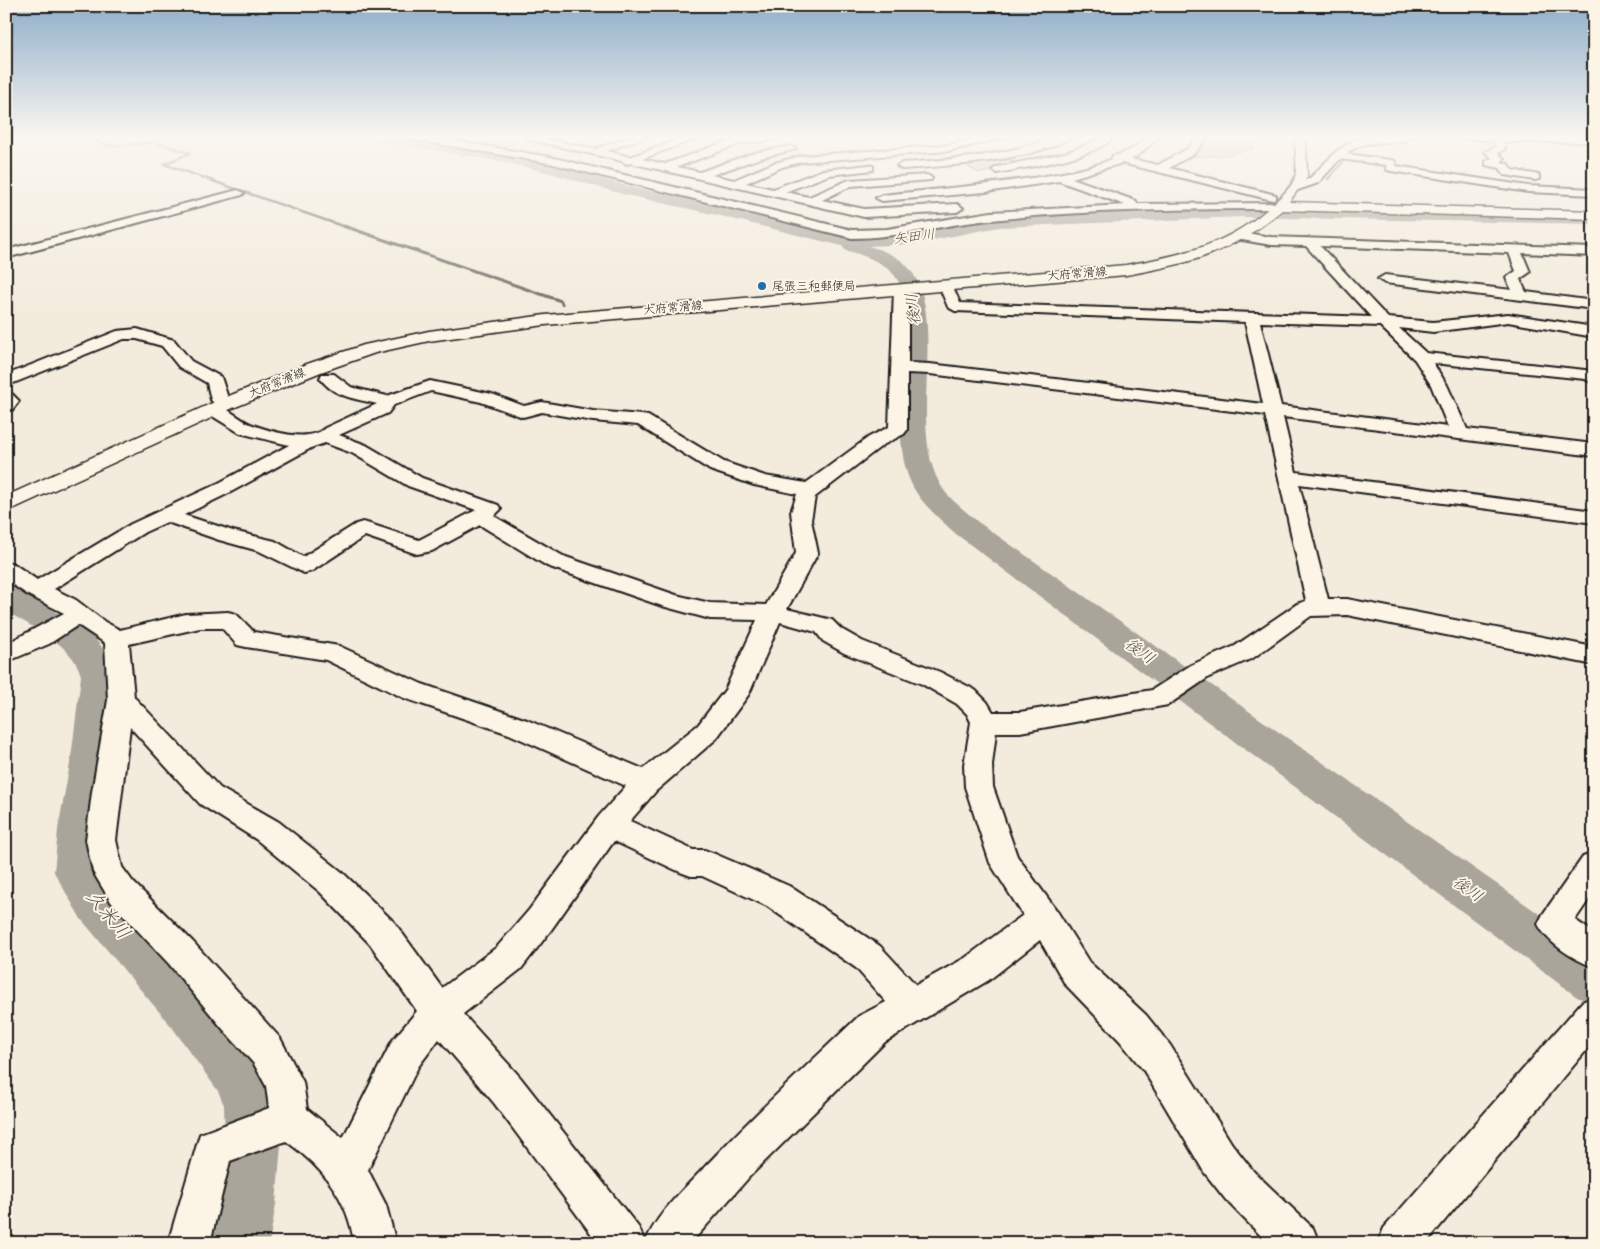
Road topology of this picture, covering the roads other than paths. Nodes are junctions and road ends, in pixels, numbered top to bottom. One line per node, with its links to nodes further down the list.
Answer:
1 (237, 193): 23 (street)
2 (773, 193): 11 (street)
3 (827, 193): 11 (street)
4 (926, 193): 9 (street)
5 (1131, 193): 10 (street)
6 (1250, 193): 12 (street)
7 (1289, 193): 12 (main road, 大府常滑線)
8 (682, 194): 18 (street)
9 (915, 194): 14 (street); 15 (street)
10 (1105, 194): 13 (street); 14 (street)
11 (810, 201): 15 (street)
12 (1277, 207): 13 (street); 16 (main road); 19 (main road, 大府常滑線)
13 (1145, 208): 17 (street)
14 (934, 210): 15 (street); 17 (street)
15 (851, 211): 18 (street)
16 (1594, 214)
17 (950, 223): 18 (street)
18 (818, 227)
19 (1240, 236): 20 (street); 25 (main road, 大府常滑線)
20 (1310, 243): 21 (street); 30 (street)
21 (1514, 249): 22 (street); 27 (street)
22 (1594, 252)
23 (6, 254)
24 (1386, 279): 27 (street)
25 (946, 286): 26 (main road, 大府常滑線); 29 (street)
26 (901, 290): 33 (street); 40 (main road, 大府常滑線)
27 (1521, 296): 28 (street)
28 (1594, 305)
29 (1252, 318): 30 (street); 41 (street)
30 (1384, 322): 31 (street); 32 (street)
31 (1594, 332)
32 (1421, 357): 35 (street); 42 (street)
33 (900, 368): 41 (street); 47 (street)
34 (328, 378): 38 (street)
35 (1594, 379)
36 (6, 381): 40 (street)
37 (6, 398): 39 (street)
38 (388, 401): 43 (street); 47 (street)
39 (6, 406)
40 (221, 407): 44 (street); 48 (main road, 大府常滑線)
41 (1272, 411): 42 (street); 46 (street)
42 (1460, 434): 45 (street)
43 (326, 437): 44 (street); 50 (street)
44 (306, 443): 49 (street)
45 (1594, 450)
46 (1288, 476): 51 (street); 54 (street)
47 (810, 490): 55 (street)
48 (6, 505)
49 (165, 515): 50 (street); 53 (street)
50 (480, 517): 55 (street)
51 (1594, 517)
52 (6, 569): 53 (street)
53 (36, 590): 56 (street)
54 (1321, 607): 59 (street); 61 (street)
55 (774, 613): 61 (street); 62 (street)
56 (75, 617): 57 (street); 58 (street)
57 (117, 639): 60 (street); 62 (street)
58 (6, 654)
59 (1594, 656)
60 (121, 700): 68 (street); 70 (street)
61 (984, 722): 65 (street)
62 (646, 783): 63 (street)
63 (608, 825): 67 (street); 68 (street)
64 (1594, 866): 66 (street)
65 (1046, 921): 67 (street); 76 (street)
66 (1594, 952)
67 (911, 1004): 75 (street)
68 (438, 1012): 71 (street); 74 (street)
69 (1594, 1014): 77 (street)
70 (290, 1120): 71 (street); 72 (street)
71 (347, 1171): 73 (street)
72 (189, 1243)
73 (375, 1243)
74 (624, 1243)
75 (666, 1243)
76 (1298, 1243)
77 (1399, 1243)

